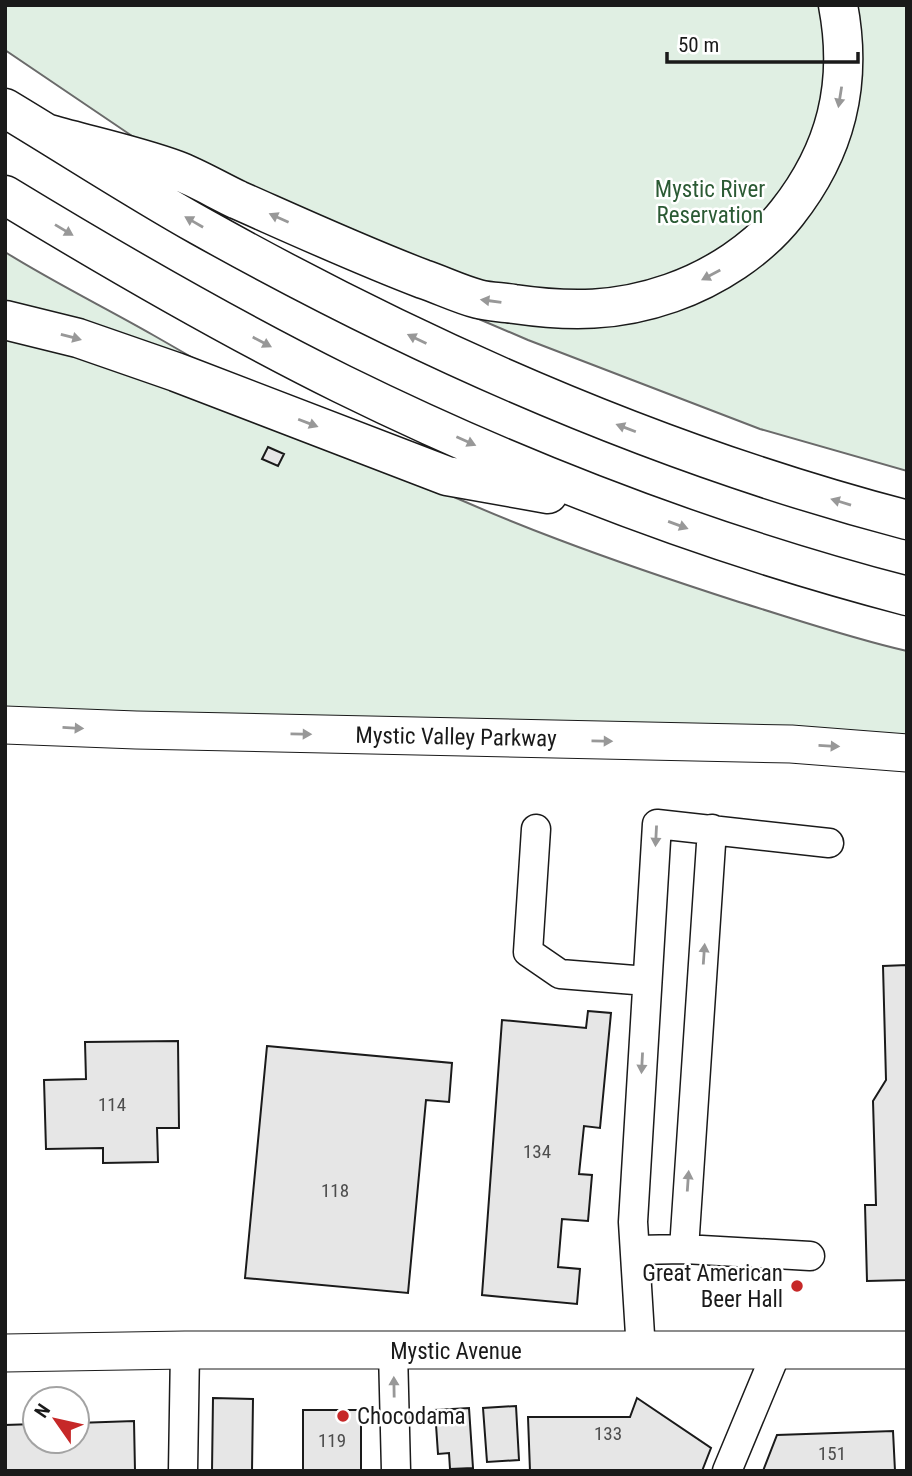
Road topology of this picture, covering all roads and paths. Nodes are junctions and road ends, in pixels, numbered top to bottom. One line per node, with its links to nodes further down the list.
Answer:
1 (838, 5): 3 (highway, one-way to 3)
2 (5, 107): 3 (highway)
3 (49, 134): 7 (highway, one-way to 3)
4 (5, 195): 6 (highway, one-way to 6)
5 (5, 320): 6 (highway, one-way to 6)
6 (636, 510): 8 (highway, one-way to 8)
7 (907, 520)
8 (907, 596)
9 (5, 725): 10 (main road, Mystic Valley Parkway, one-way to 10)
10 (907, 753)
11 (536, 829): 14 (street)
12 (712, 829): 13 (street); 14 (street, one-way to 14); 15 (street, one-way to 12)
13 (829, 843)
14 (647, 981): 16 (street, one-way to 16)
15 (684, 1249): 16 (street); 17 (street)
16 (636, 1250): 21 (street)
17 (810, 1256)
18 (185, 1350): 20 (main road, Mystic Avenue); 23 (main road, Mystic Avenue); 24 (street)
19 (907, 1350): 22 (main road, Mystic Avenue)
20 (393, 1351): 21 (main road, Mystic Avenue); 25 (street, one-way to 20)
21 (642, 1351): 22 (main road, Mystic Avenue)
22 (777, 1351): 26 (street)
23 (5, 1353)
24 (183, 1471)
25 (396, 1471)
26 (727, 1471)

